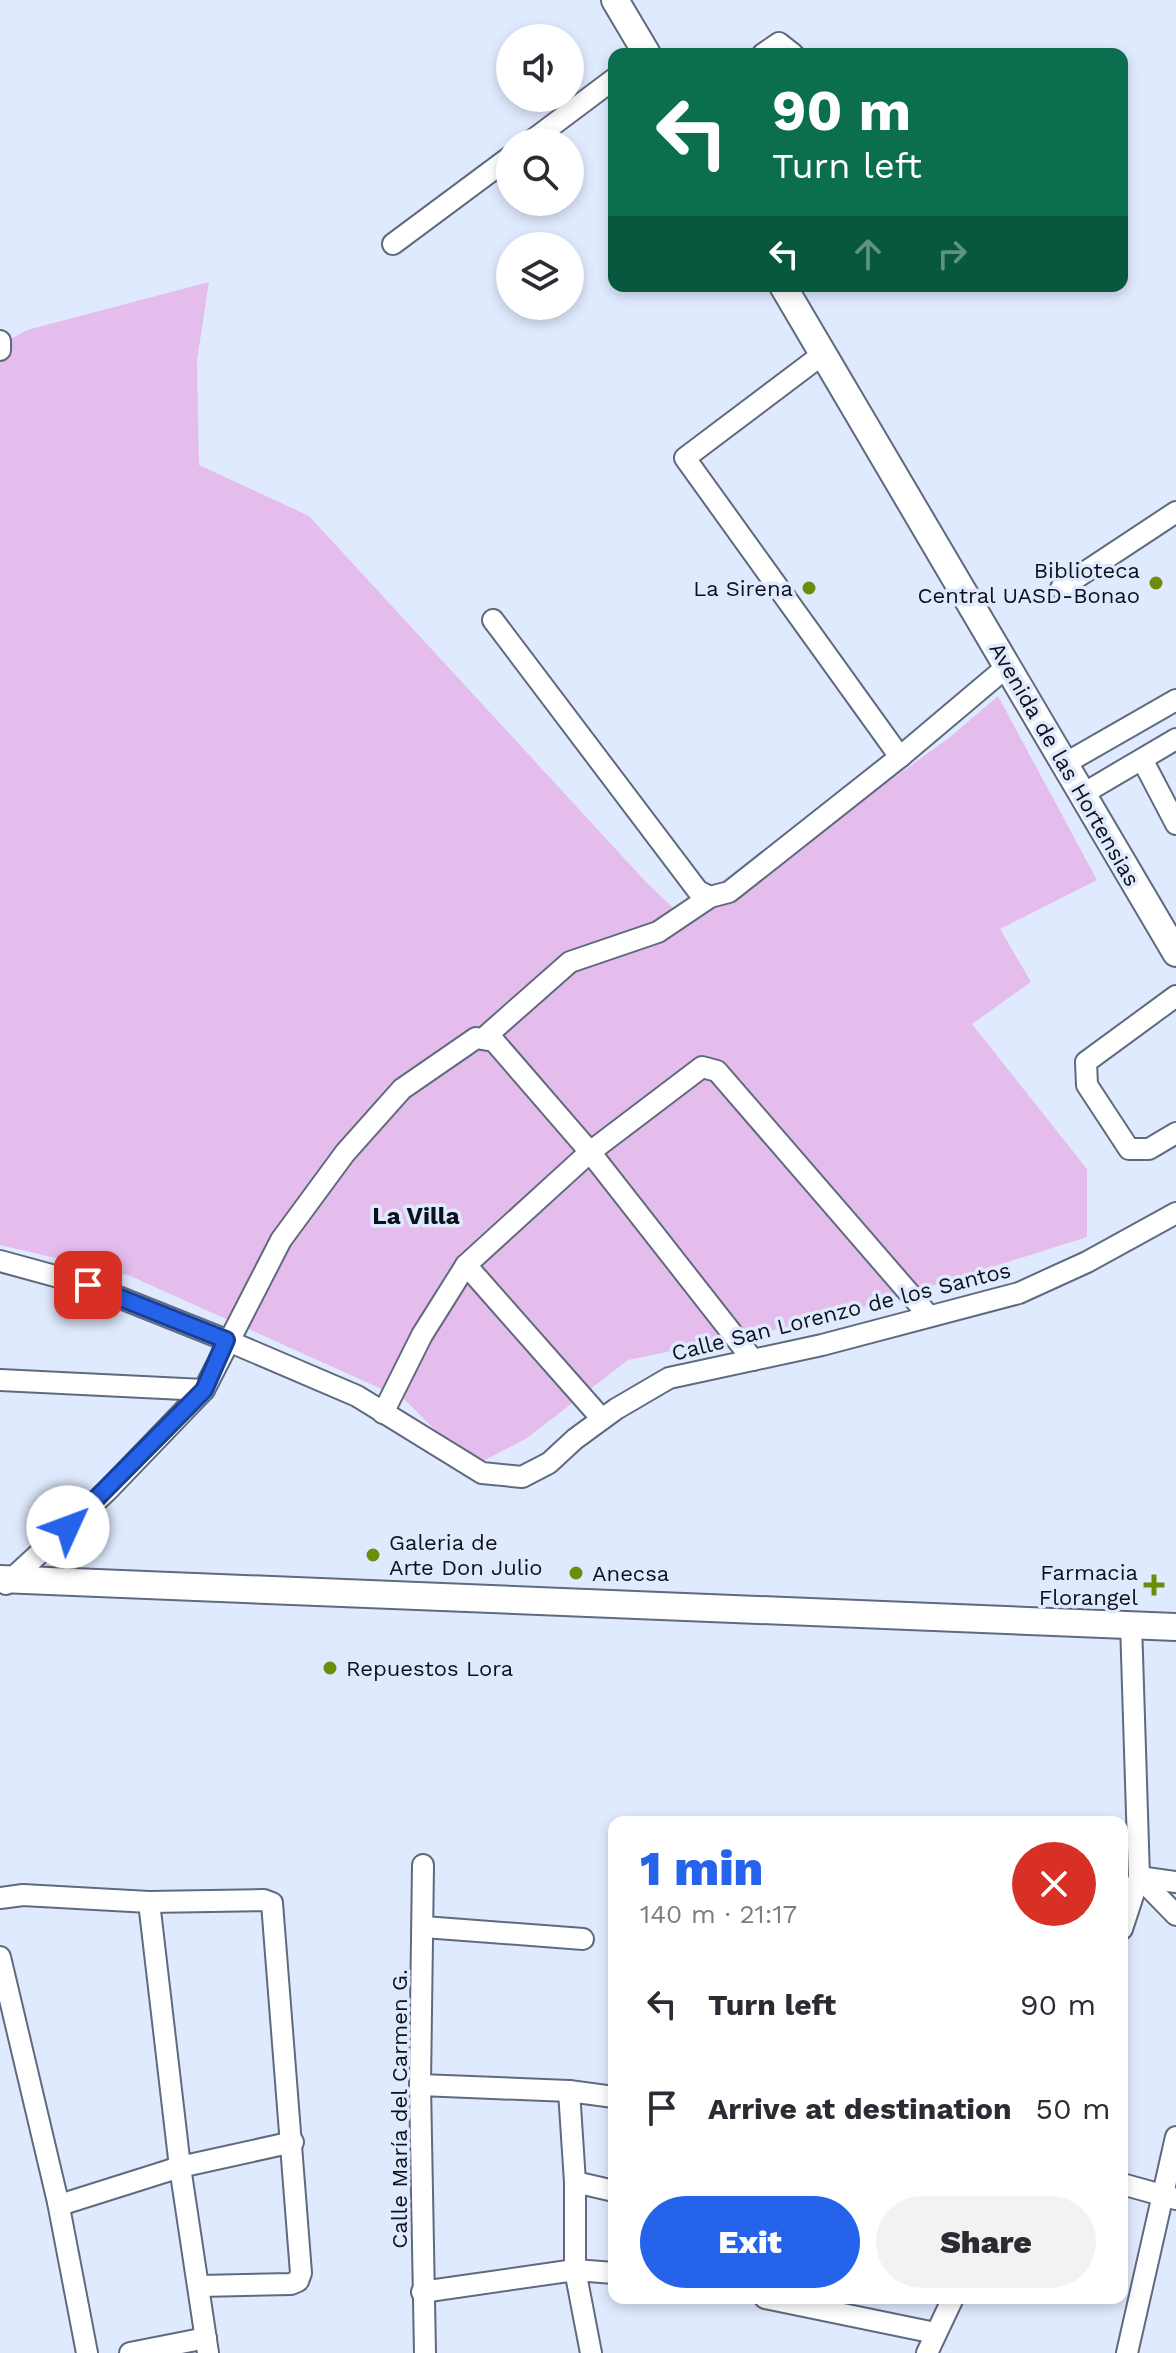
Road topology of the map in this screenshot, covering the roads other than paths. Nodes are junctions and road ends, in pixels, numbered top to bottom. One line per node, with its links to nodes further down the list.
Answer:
1 (615, 0): 2 (main road)
2 (643, 48)
3 (608, 84): 4 (street)
4 (549, 128)
5 (496, 167): 6 (street)
6 (393, 244)
7 (787, 292): 10 (main road, Avenida de las Hortensias)
8 (0, 341): 9 (street)
9 (0, 350)
10 (823, 354): 14 (main road, Avenida de las Hortensias); 17 (street)
11 (1176, 512): 12 (street)
12 (1061, 588)
13 (493, 620): 22 (street)
14 (1009, 665): 17 (street); 19 (main road, Avenida de las Hortensias)
15 (1176, 700): 19 (street)
16 (1176, 739): 18 (street)
17 (900, 757): 22 (street)
18 (1143, 761): 20 (street); 21 (street)
19 (1066, 763): 20 (main road, Avenida de las Hortensias)
20 (1081, 795): 23 (main road, Avenida de las Hortensias)
21 (1176, 824)
22 (710, 897): 25 (street)
23 (1176, 953)
24 (1176, 996): 26 (street)
25 (485, 1037): 27 (street); 32 (street)
26 (1176, 1133)
27 (590, 1152): 30 (street); 31 (street); 33 (street)
28 (1176, 1213): 31 (street, Calle San Lorenzo de los Santos)
29 (0, 1261): 32 (street, Calle San Lorenzo de los Santos)
30 (466, 1265): 36 (street); 37 (street)
31 (929, 1316): 33 (street, Calle San Lorenzo de los Santos)
32 (226, 1340): 35 (street); 36 (street, Calle San Lorenzo de los Santos)
33 (753, 1360): 37 (street, Calle San Lorenzo de los Santos)
34 (0, 1380): 35 (street)
35 (204, 1390): 38 (street)
36 (383, 1413): 37 (street, Calle San Lorenzo de los Santos)
37 (602, 1419)
38 (4, 1582): 39 (main road)
39 (1131, 1623): 40 (main road); 42 (street)
40 (1176, 1627)
41 (423, 1865): 48 (street, Calle María del Carmen G.)
42 (1139, 1877): 43 (street); 46 (street); 47 (street)
43 (1176, 1882)
44 (0, 1898): 45 (street)
45 (149, 1902): 55 (street); 56 (street)
46 (1128, 1911)
47 (1176, 1915)
48 (424, 1927): 49 (street); 51 (street, Calle María del Carmen G.)
49 (583, 1939)
50 (0, 1957): 61 (street)
51 (420, 2085): 52 (street); 65 (street, Calle María del Carmen G.)
52 (569, 2091): 53 (street); 57 (street)
53 (608, 2096)
54 (1176, 2137): 60 (street)
55 (293, 2142): 56 (street); 64 (street)
56 (180, 2167): 61 (street); 64 (street)
57 (575, 2182): 59 (street); 62 (street)
58 (1128, 2186): 60 (street)
59 (608, 2190)
60 (1170, 2199): 75 (street)
61 (58, 2202): 70 (street)
62 (575, 2270): 63 (street); 65 (street); 73 (street)
63 (608, 2273)
64 (199, 2286): 69 (street)
65 (422, 2292): 72 (street, Calle María del Carmen G.)
66 (794, 2304): 68 (street)
67 (950, 2304): 68 (street)
68 (935, 2333): 74 (street)
69 (207, 2345): 71 (street)
70 (87, 2353)
71 (130, 2353)
72 (425, 2353)
73 (591, 2353)
74 (927, 2353)
75 (1127, 2353)

